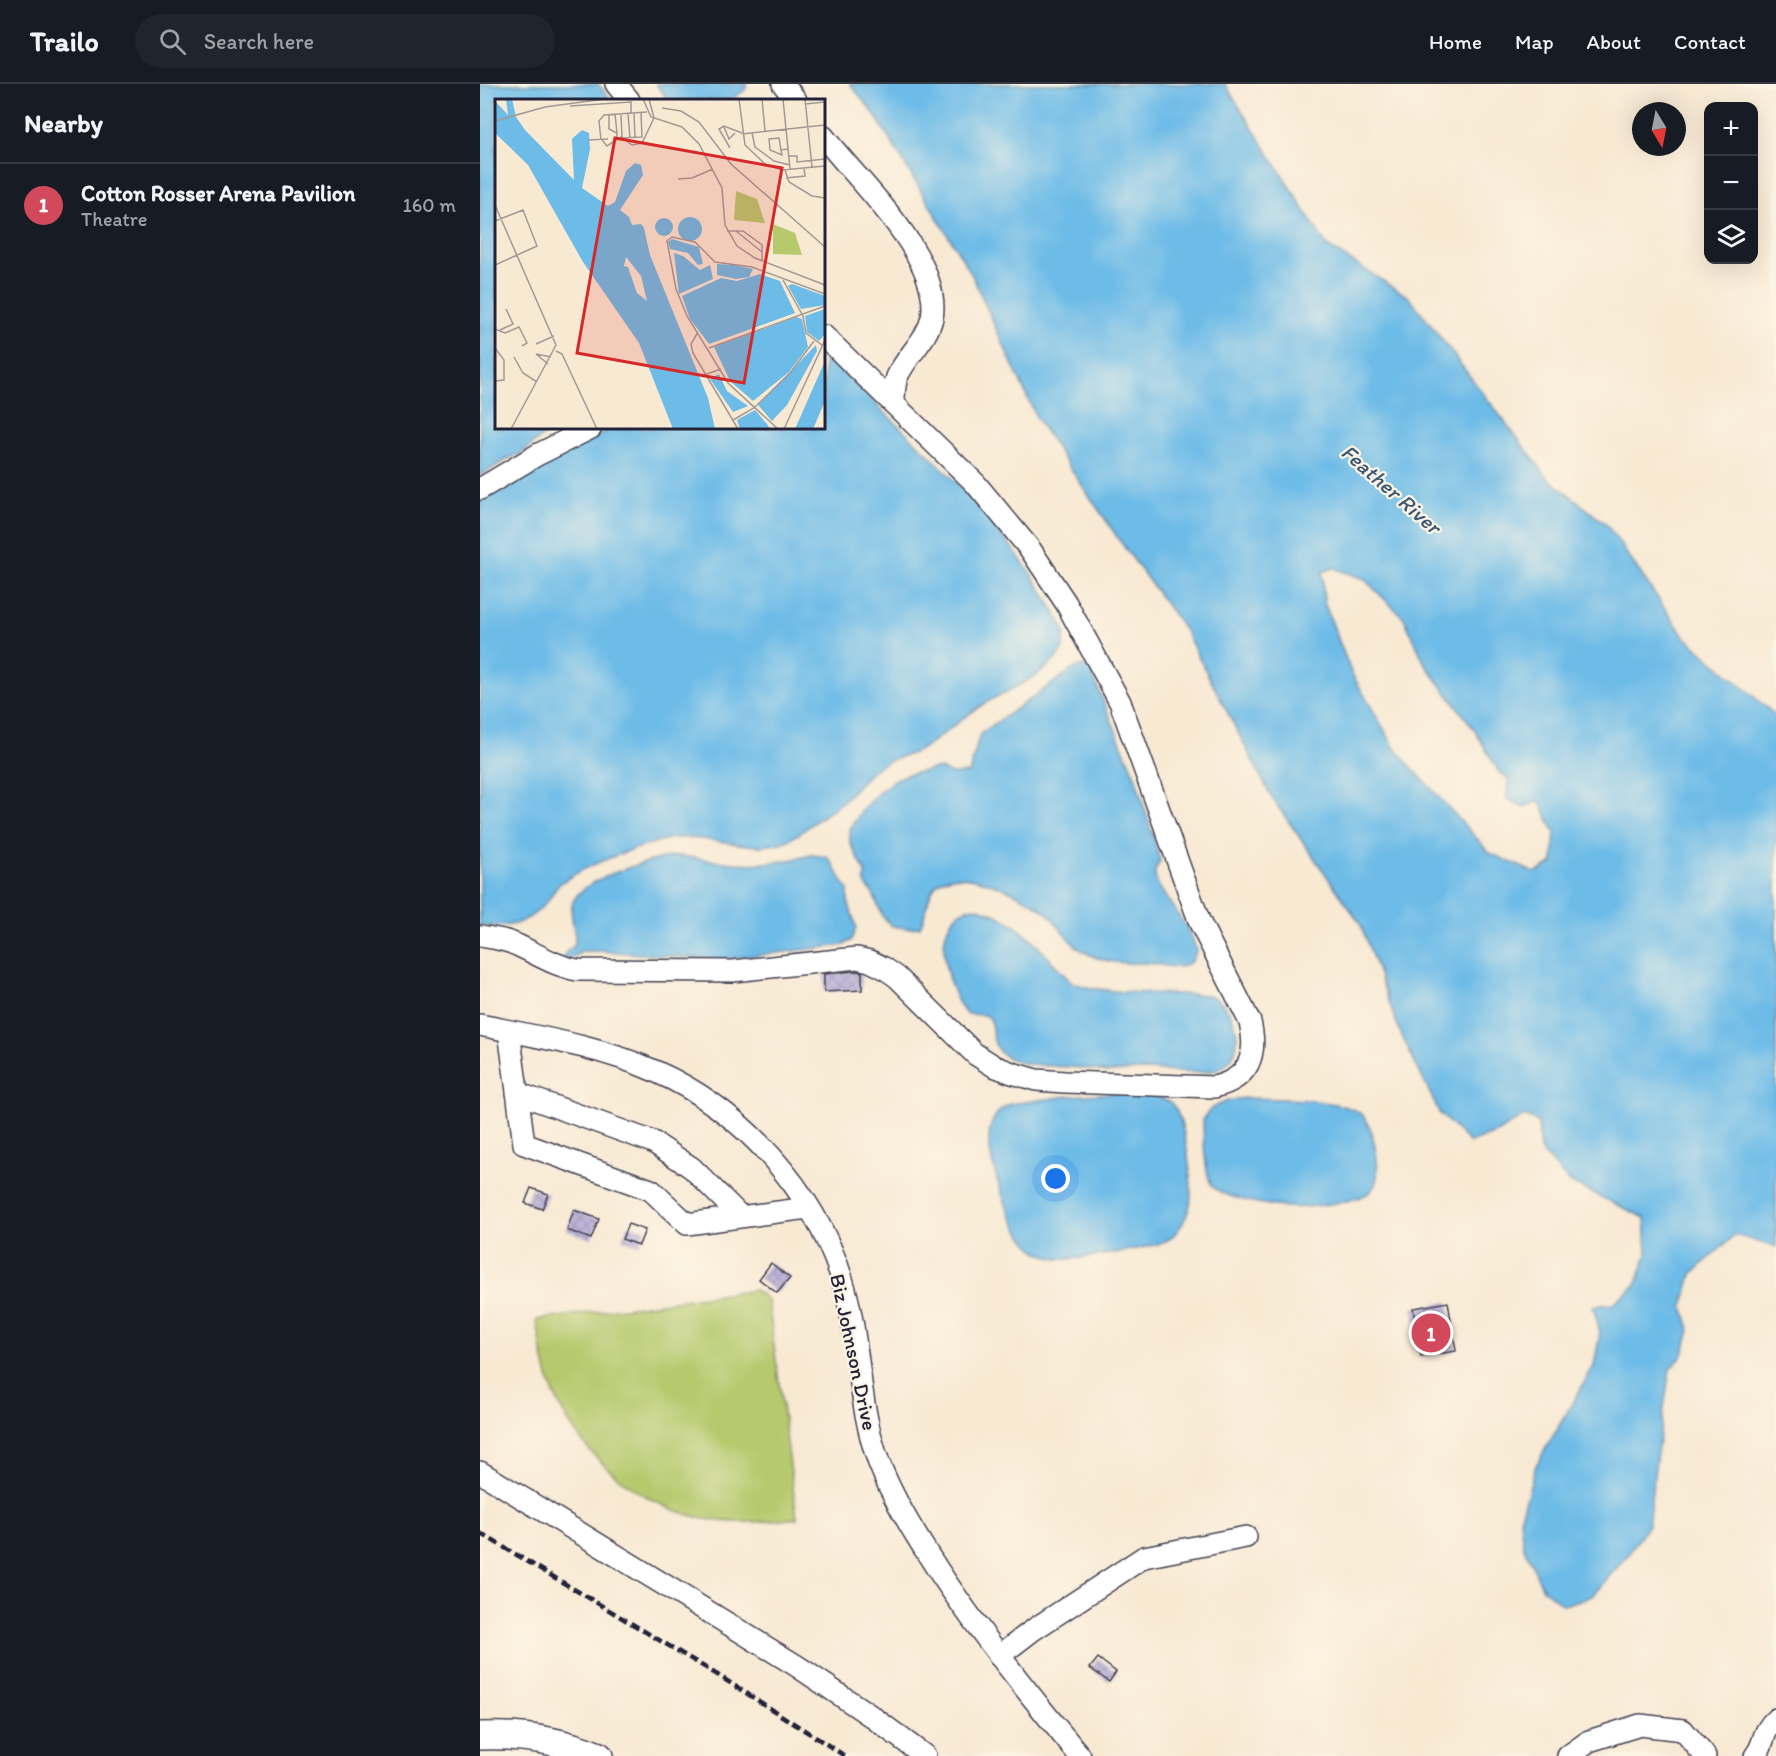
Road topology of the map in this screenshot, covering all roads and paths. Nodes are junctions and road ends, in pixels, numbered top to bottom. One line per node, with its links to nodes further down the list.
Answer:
1 (616, 84): 2 (street)
2 (628, 99)
3 (825, 138): 5 (street)
4 (825, 337): 5 (street)
5 (894, 404): 8 (street)
6 (589, 429): 7 (street)
7 (480, 489)
8 (480, 936)
9 (480, 1025): 10 (street, Biz Johnson Drive)
10 (509, 1031): 11 (street); 12 (street, Biz Johnson Drive)
11 (518, 1093): 13 (street); 13 (street)
12 (808, 1208): 13 (street); 16 (street, Biz Johnson Drive)
13 (741, 1217)
14 (480, 1472): 21 (street)
15 (1246, 1537): 16 (street)
16 (999, 1656): 22 (street, Biz Johnson Drive)
17 (1776, 1719): 19 (street)
18 (480, 1736): 20 (main road)
19 (1758, 1755)
20 (599, 1756)
21 (925, 1756)
22 (1080, 1756)
23 (1568, 1756): 24 (street)
24 (1706, 1756)

